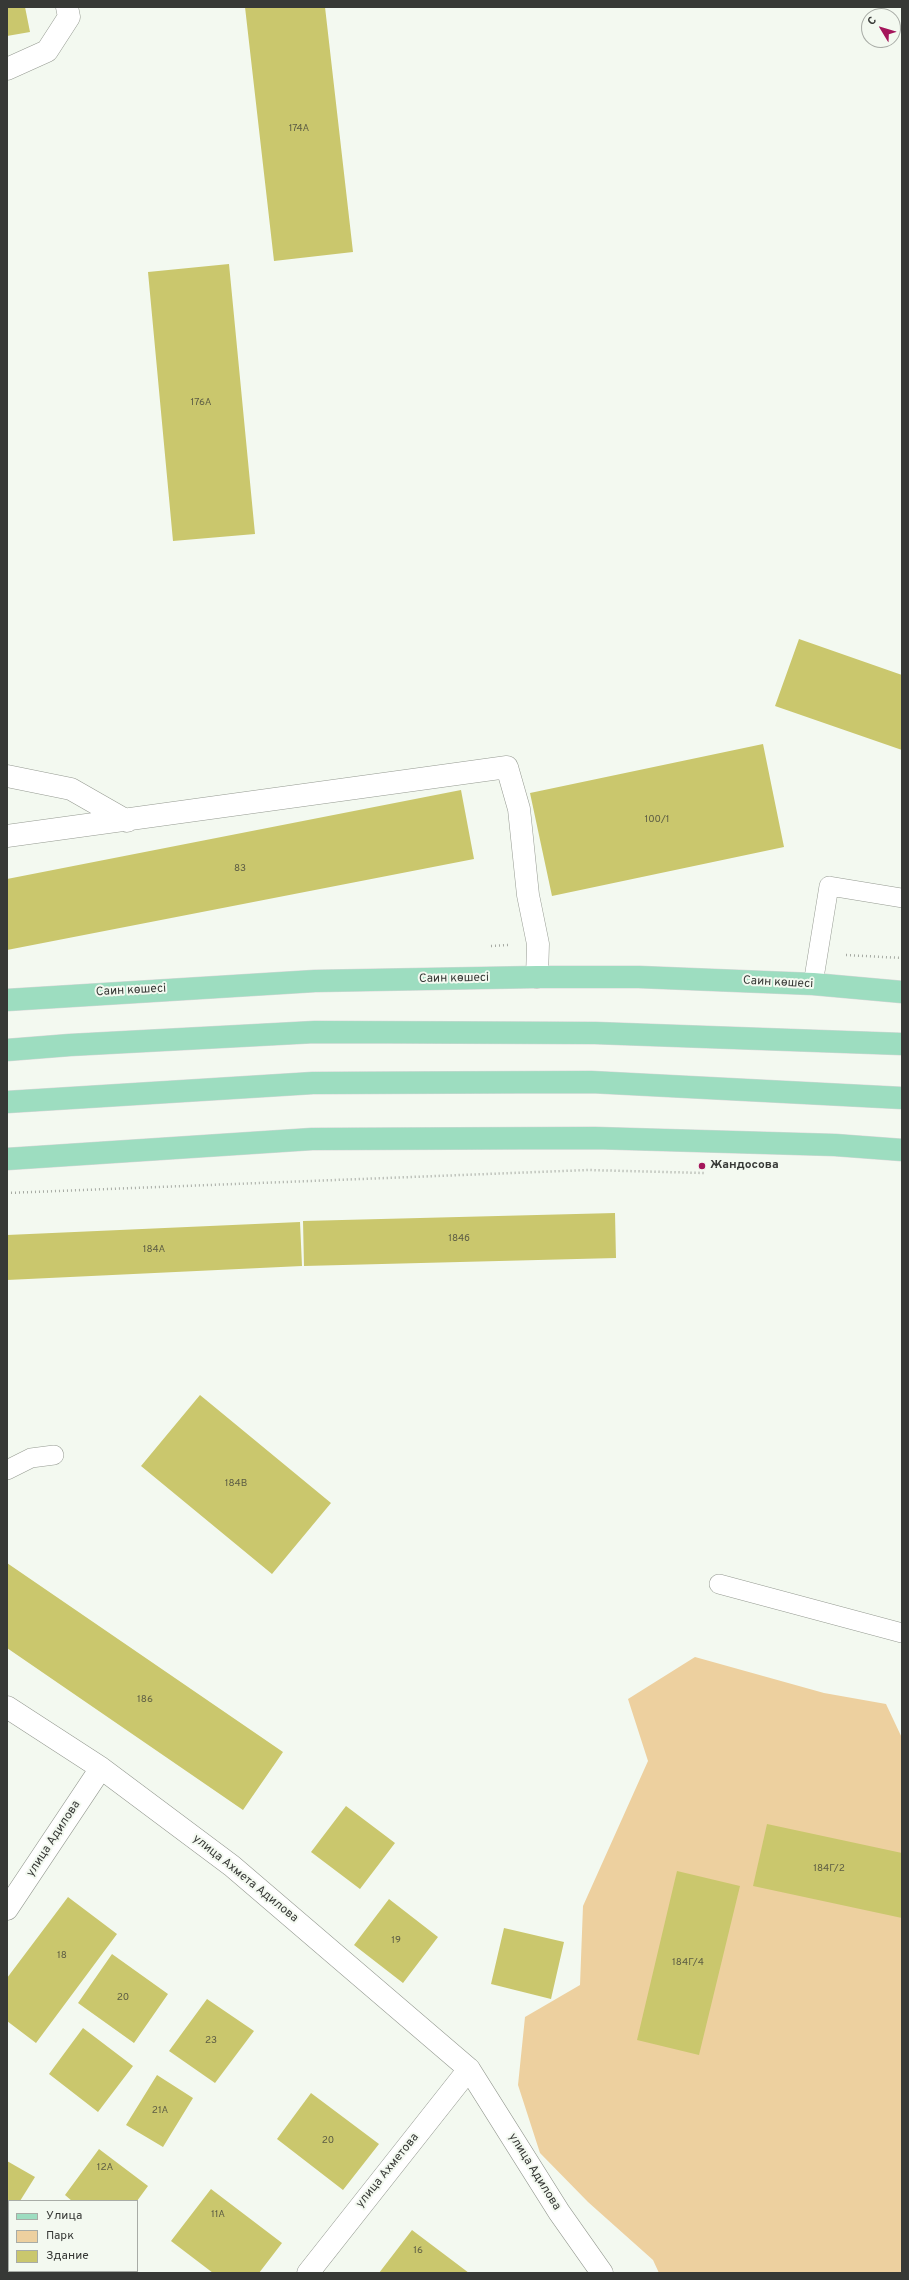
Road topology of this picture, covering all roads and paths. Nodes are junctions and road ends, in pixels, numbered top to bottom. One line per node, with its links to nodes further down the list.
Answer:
1 (67, 7): 2 (street)
2 (7, 69)
3 (7, 776): 4 (street)
4 (127, 821): 5 (street); 7 (street)
5 (7, 836)
6 (902, 898): 8 (lane)
7 (536, 977): 8 (main road, Саин көшесі); 10 (main road, Саин көшесі)
8 (813, 984): 9 (main road, Саин көшесі)
9 (902, 992)
10 (7, 1000)
11 (902, 1044): 12 (main road)
12 (7, 1050)
13 (902, 1098): 14 (main road)
14 (7, 1102)
15 (902, 1150): 16 (main road)
16 (7, 1159)
17 (706, 1173): 18 (path)
18 (7, 1193)
19 (54, 1456): 20 (lane)
20 (7, 1470)
21 (719, 1584): 22 (lane)
22 (902, 1633)
23 (7, 1707): 24 (street, улица Ахмета Адилова)
24 (101, 1768): 25 (street, улица Адилова); 26 (street, улица Ахмета Адилова)
25 (7, 1910)
26 (469, 2069): 27 (street, улица Ахметова); 28 (street, улица Адилова)
27 (308, 2273)
28 (602, 2273)

